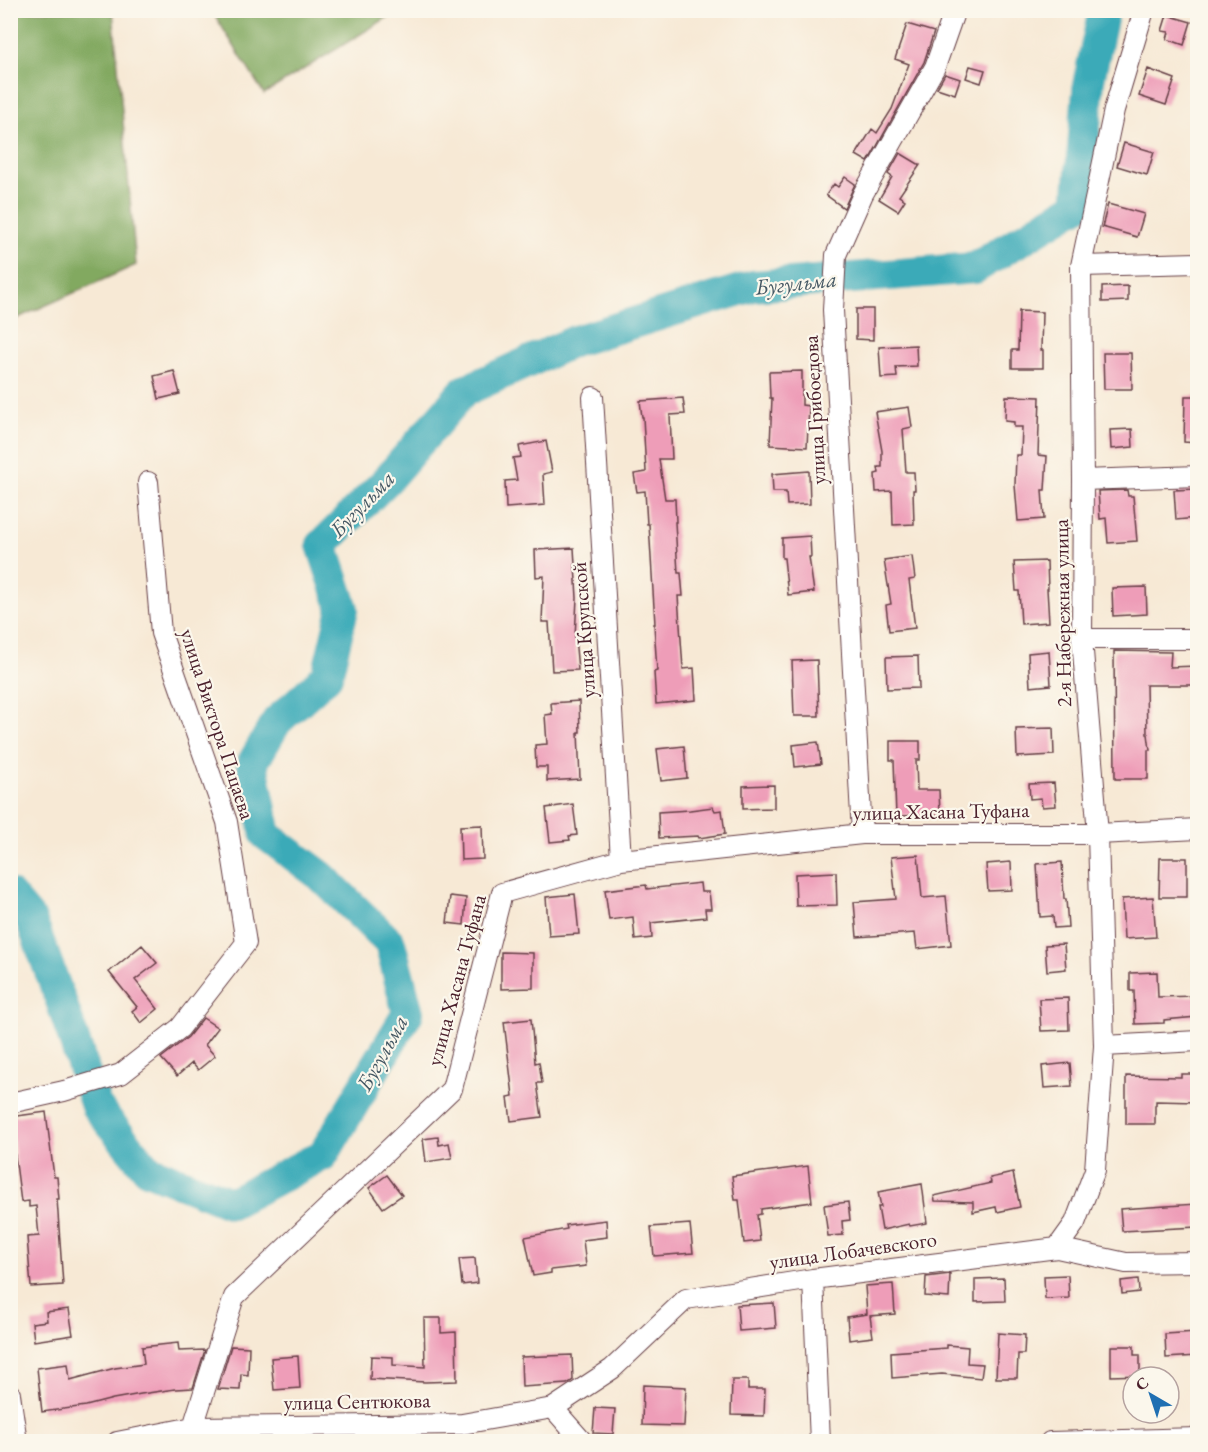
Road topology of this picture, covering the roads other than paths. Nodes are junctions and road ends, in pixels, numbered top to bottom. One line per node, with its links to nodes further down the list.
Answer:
1 (955, 10): 12 (street, улица Грибоедова)
2 (1144, 10): 4 (street, 2-я Набережная улица)
3 (1197, 263): 4 (street)
4 (1081, 266): 7 (street, 2-я Набережная улица)
5 (592, 397): 14 (street, улица Крупской)
6 (1197, 476): 7 (street)
7 (1083, 480): 9 (street, 2-я Набережная улица)
8 (148, 482): 17 (street, улица Виктора Пацаева)
9 (1082, 639): 10 (street); 13 (street, 2-я Набережная улица)
10 (1197, 639)
11 (1197, 829): 13 (street, улица Хасана Туфана)
12 (862, 834): 13 (street, улица Хасана Туфана); 14 (street, улица Хасана Туфана)
13 (1098, 834): 16 (street, 2-я Набережная улица)
14 (621, 860): 23 (street, улица Хасана Туфана)
15 (1197, 1041): 16 (street)
16 (1104, 1046): 18 (street, 2-я Набережная улица)
17 (10, 1102)
18 (1057, 1248): 19 (street, улица Лобачевского); 20 (street, улица Лобачевского)
19 (1197, 1262)
20 (813, 1279): 22 (street, улица Лобачевского); 28 (street)
21 (10, 1394): 25 (street)
22 (553, 1408): 23 (street, улица Сентюкова); 27 (street)
23 (193, 1427): 26 (street, улица Сентюкова)
24 (1197, 1438): 29 (street)
25 (17, 1442)
26 (117, 1442)
27 (583, 1442)
28 (820, 1442)
29 (1050, 1442)

